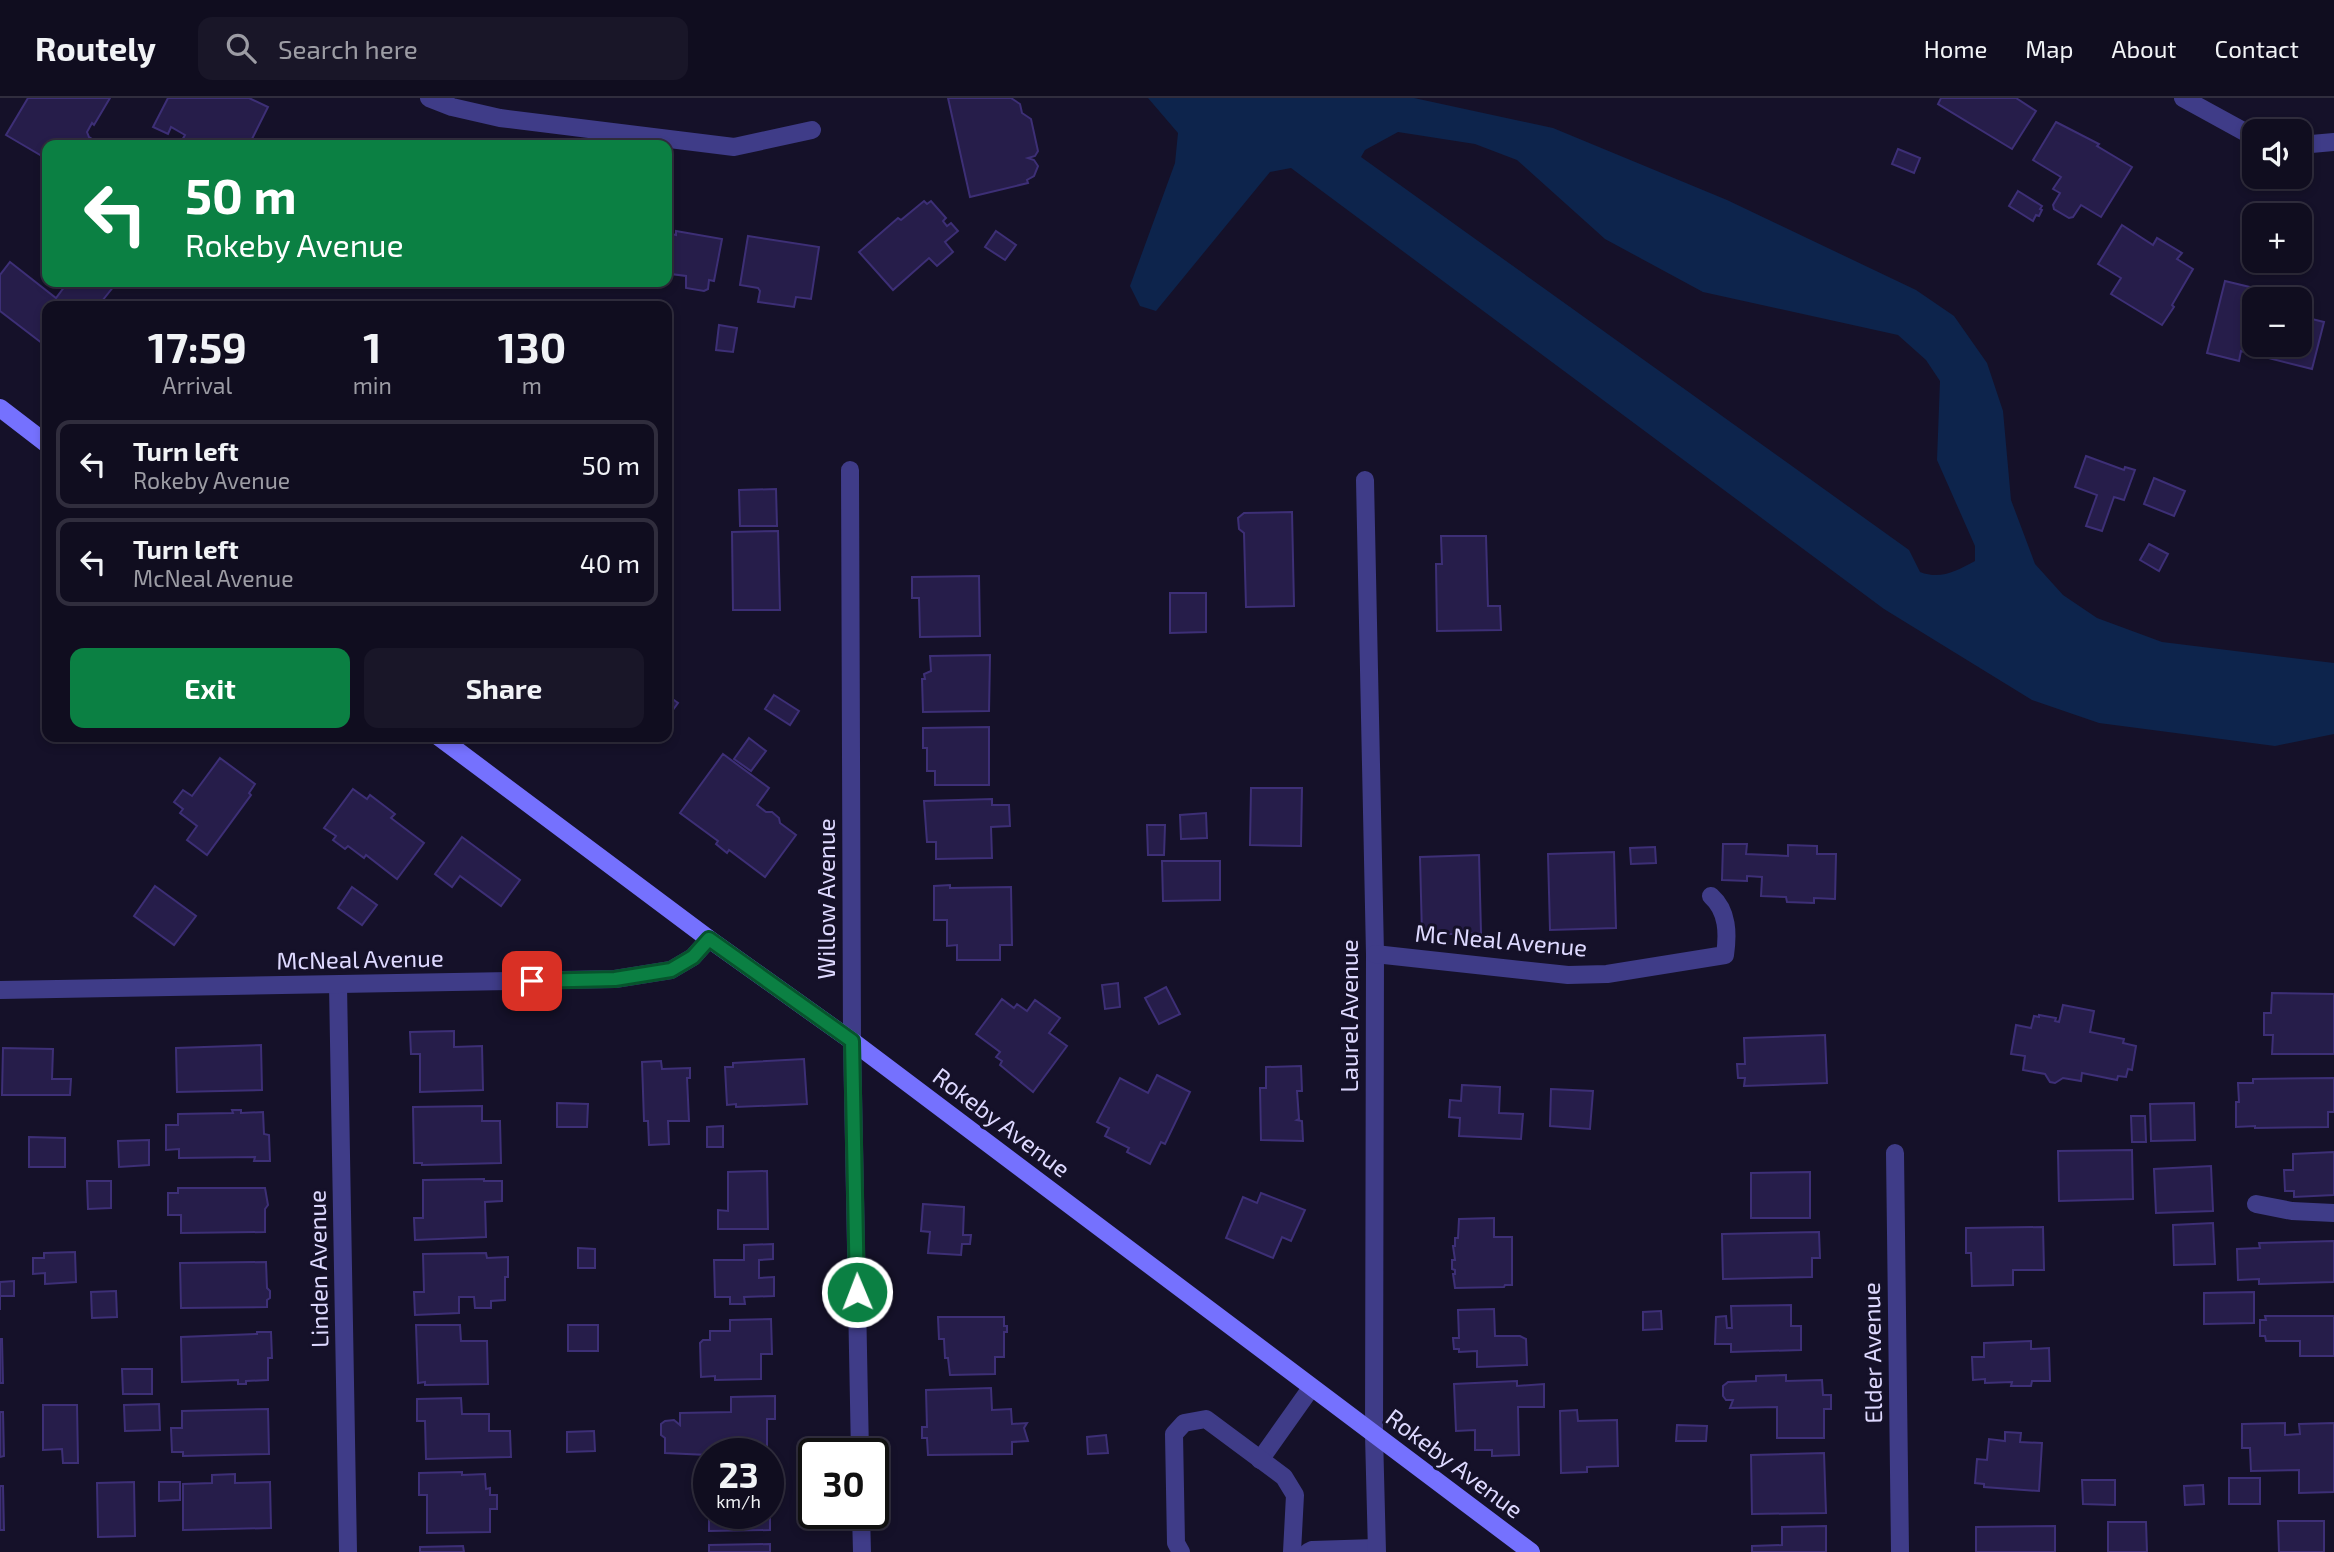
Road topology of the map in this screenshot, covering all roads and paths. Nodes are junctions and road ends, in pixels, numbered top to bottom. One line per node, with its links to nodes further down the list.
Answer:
1 (429, 98): 3 (street)
2 (2183, 98): 4 (street)
3 (812, 130)
4 (2242, 130)
5 (2334, 142): 6 (street)
6 (2312, 144)
7 (0, 408): 8 (street)
8 (42, 440)
9 (850, 470): 17 (street, Willow Avenue)
10 (1365, 480): 14 (street, Laurel Avenue)
11 (446, 742): 13 (street, Rokeby Avenue)
12 (1711, 896): 14 (street, Mc Neal Avenue)
13 (709, 939): 15 (street, McNeal Avenue); 17 (street, Rokeby Avenue)
14 (1375, 954): 22 (street, Laurel Avenue)
15 (338, 985): 16 (street, McNeal Avenue); 27 (street, Linden Avenue)
16 (0, 990)
17 (852, 1041): 21 (street, Rokeby Avenue); 23 (street, Willow Avenue)
18 (1895, 1153): 33 (street, Elder Avenue)
19 (2256, 1204): 20 (street)
20 (2334, 1213)
21 (1311, 1388): 22 (street, Rokeby Avenue); 24 (street)
22 (1374, 1435): 26 (street, Laurel Avenue); 32 (street, Rokeby Avenue)
23 (860, 1438)
24 (1260, 1460): 29 (street); 30 (street)
25 (861, 1529): 28 (street)
26 (1376, 1550): 31 (street)
27 (348, 1552)
28 (862, 1552)
29 (1181, 1552)
30 (1292, 1552)
31 (1308, 1552)
32 (1531, 1552)
33 (1900, 1552)

